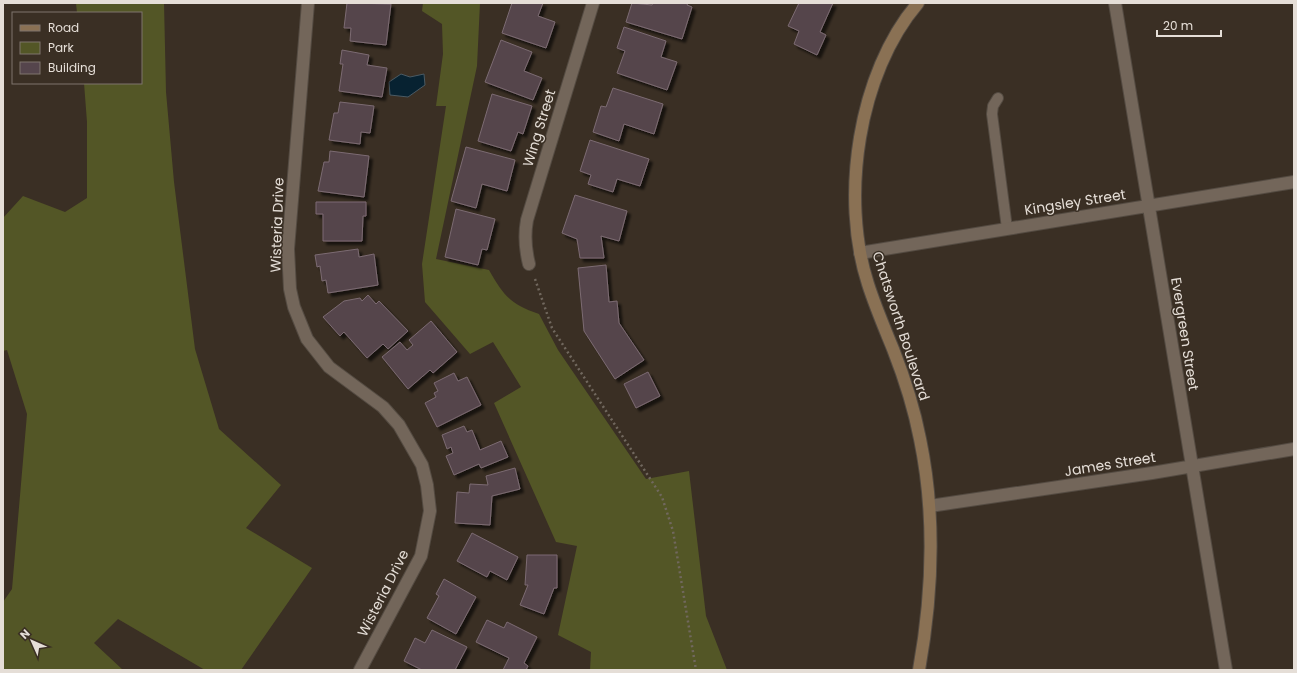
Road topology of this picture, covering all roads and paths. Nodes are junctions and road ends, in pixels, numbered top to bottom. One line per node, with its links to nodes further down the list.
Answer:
1 (308, 3): 14 (street, Wisteria Drive)
2 (593, 3): 10 (street, Wing Street)
3 (918, 3): 9 (main road, Chatsworth Boulevard)
4 (1115, 3): 7 (street, Evergreen Street)
5 (998, 98): 8 (lane)
6 (1294, 182): 7 (street, Kingsley Street)
7 (1149, 206): 8 (street, Kingsley Street); 12 (street, Evergreen Street)
8 (1007, 228): 9 (street, Kingsley Street)
9 (860, 253): 13 (main road, Chatsworth Boulevard)
10 (529, 264): 15 (path)
11 (1294, 449): 12 (street, James Street)
12 (1191, 466): 13 (street, James Street); 17 (street, Evergreen Street)
13 (930, 506): 16 (main road, Chatsworth Boulevard)
14 (360, 670)
15 (696, 670)
16 (919, 670)
17 (1226, 670)

